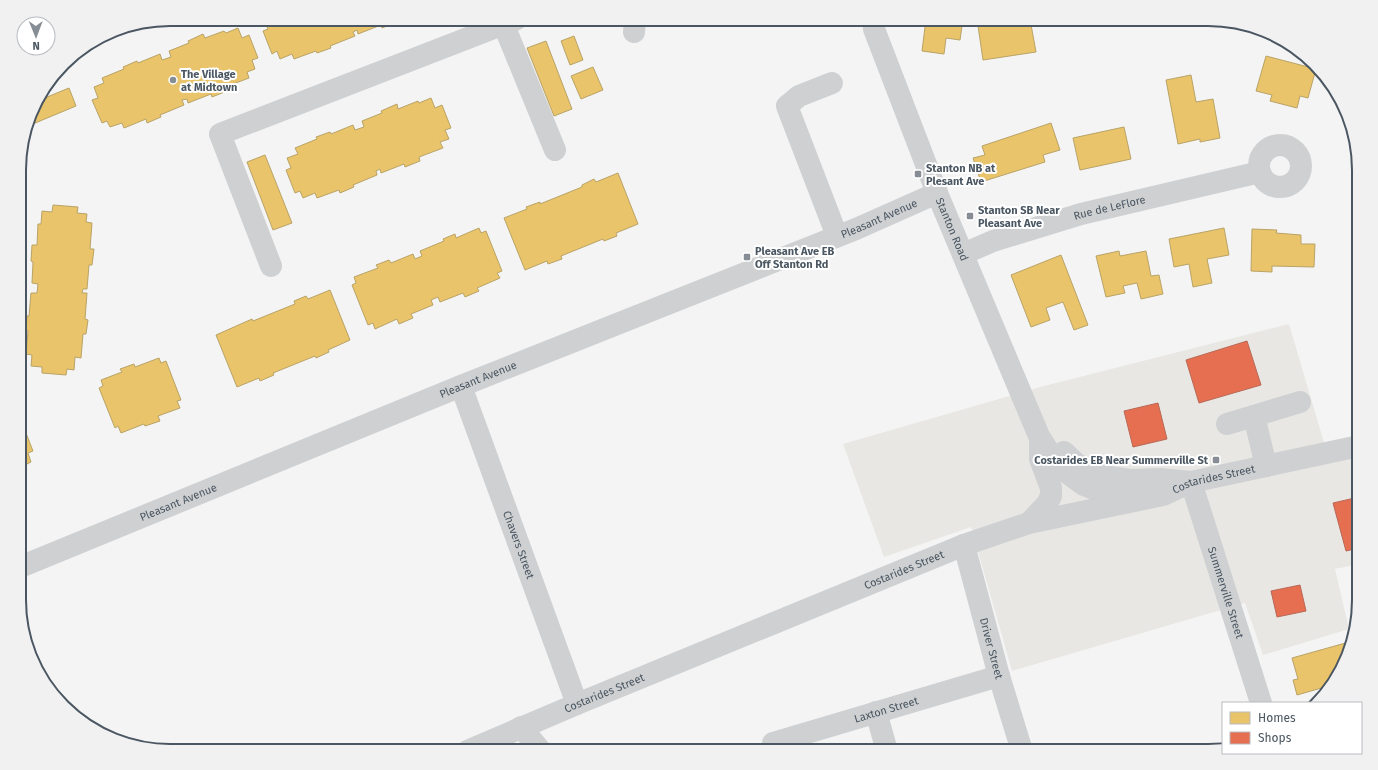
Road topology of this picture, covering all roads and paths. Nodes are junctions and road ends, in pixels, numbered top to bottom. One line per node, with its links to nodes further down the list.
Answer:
1 (497, 26): 10 (street)
2 (512, 26): 5 (street)
3 (874, 26): 7 (street, Stanton Road)
4 (832, 84): 8 (street)
5 (555, 150)
6 (1260, 172): 9 (street, Rue de LeFlore)
7 (937, 193): 8 (street, Pleasant Avenue); 9 (street, Stanton Road)
8 (837, 236): 11 (street, Pleasant Avenue)
9 (963, 254): 15 (street, Stanton Road)
10 (271, 266)
11 (461, 386): 22 (street, Pleasant Avenue); 25 (street, Chavers Street)
12 (1300, 402): 13 (street)
13 (1254, 416): 14 (street); 17 (street)
14 (1226, 424)
15 (1039, 436): 18 (street); 19 (street, Stanton Road); 20 (street, Stanton Road)
16 (1352, 448): 17 (street, Costarides Street)
17 (1266, 466): 18 (street, Costarides Street)
18 (1191, 482): 19 (street, Costarides Street); 24 (street, Summerville Street)
19 (1150, 498): 20 (street, Costarides Street)
20 (1029, 523): 21 (street, Costarides Street)
21 (964, 545): 23 (street, Driver Street); 25 (street, Costarides Street)
22 (26, 564)
23 (999, 676): 26 (street, Laxton Street); 32 (street, Driver Street)
24 (1261, 702)
25 (577, 704): 27 (street, Costarides Street)
26 (876, 712): 28 (street, Laxton Street); 31 (street)
27 (521, 727): 29 (street, Costarides Street); 30 (street)
28 (773, 743)
29 (483, 744)
30 (536, 744)
31 (885, 744)
32 (1020, 744)

